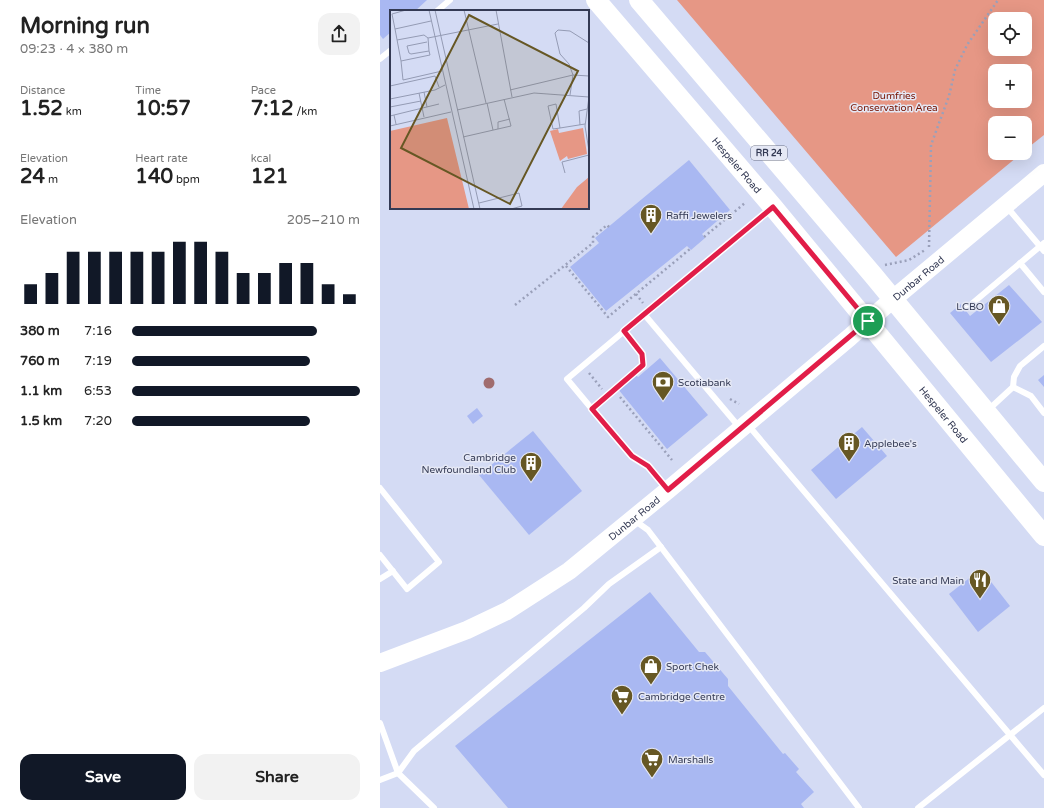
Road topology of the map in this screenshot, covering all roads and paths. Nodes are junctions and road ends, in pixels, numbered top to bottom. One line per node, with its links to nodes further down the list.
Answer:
1 (450, 0): 5 (lane)
2 (596, 0): 11 (main road, Hespeler Road / RR 24)
3 (639, 0): 21 (main road, RR 24)
4 (998, 0): 14 (path)
5 (438, 10)
6 (390, 51): 7 (lane)
7 (380, 59)
8 (1044, 173): 10 (street, Dunbar Road)
9 (745, 203): 13 (path)
10 (1006, 205): 15 (lane); 21 (street, Dunbar Road)
11 (773, 207): 25 (lane); 26 (main road, Hespeler Road / RR 24)
12 (609, 227): 18 (path)
13 (704, 237)
14 (929, 247)
15 (1043, 247): 17 (lane)
16 (690, 249): 20 (path)
17 (1020, 263): 19 (lane); 24 (lane)
18 (566, 266): 20 (path); 23 (path)
19 (1044, 292)
20 (636, 294): 22 (path)
21 (892, 299): 26 (street, Dunbar Road); 34 (main road, RR 24)
22 (645, 304)
23 (516, 305)
24 (968, 307)
25 (644, 314): 27 (lane); 36 (lane)
26 (868, 321): 36 (street, Dunbar Road); 42 (main road, Hespeler Road / RR 24)
27 (624, 331): 33 (lane); 33 (lane)
28 (1044, 346): 30 (lane)
29 (594, 368): 31 (path)
30 (1013, 387): 34 (lane); 35 (lane)
31 (605, 392)
32 (616, 399): 37 (path)
33 (592, 409): 40 (lane)
34 (986, 412): 38 (main road, RR 24)
35 (1044, 413)
36 (744, 427): 40 (street, Dunbar Road); 50 (lane)
37 (672, 460)
38 (1040, 474)
39 (380, 488): 45 (lane)
40 (668, 490): 41 (street, Dunbar Road)
41 (633, 519): 43 (lane); 47 (street, Dunbar Road)
42 (1044, 536)
43 (661, 547): 51 (lane); 55 (lane)
44 (380, 555): 45 (lane)
45 (393, 571): 46 (lane)
46 (380, 579)
47 (380, 663)
48 (1044, 708): 50 (lane)
49 (380, 724): 51 (lane)
50 (1010, 736): 52 (lane); 56 (lane)
51 (398, 773): 53 (lane); 54 (lane)
52 (1044, 775)
53 (380, 780)
54 (434, 808)
55 (859, 808)
56 (918, 808)

